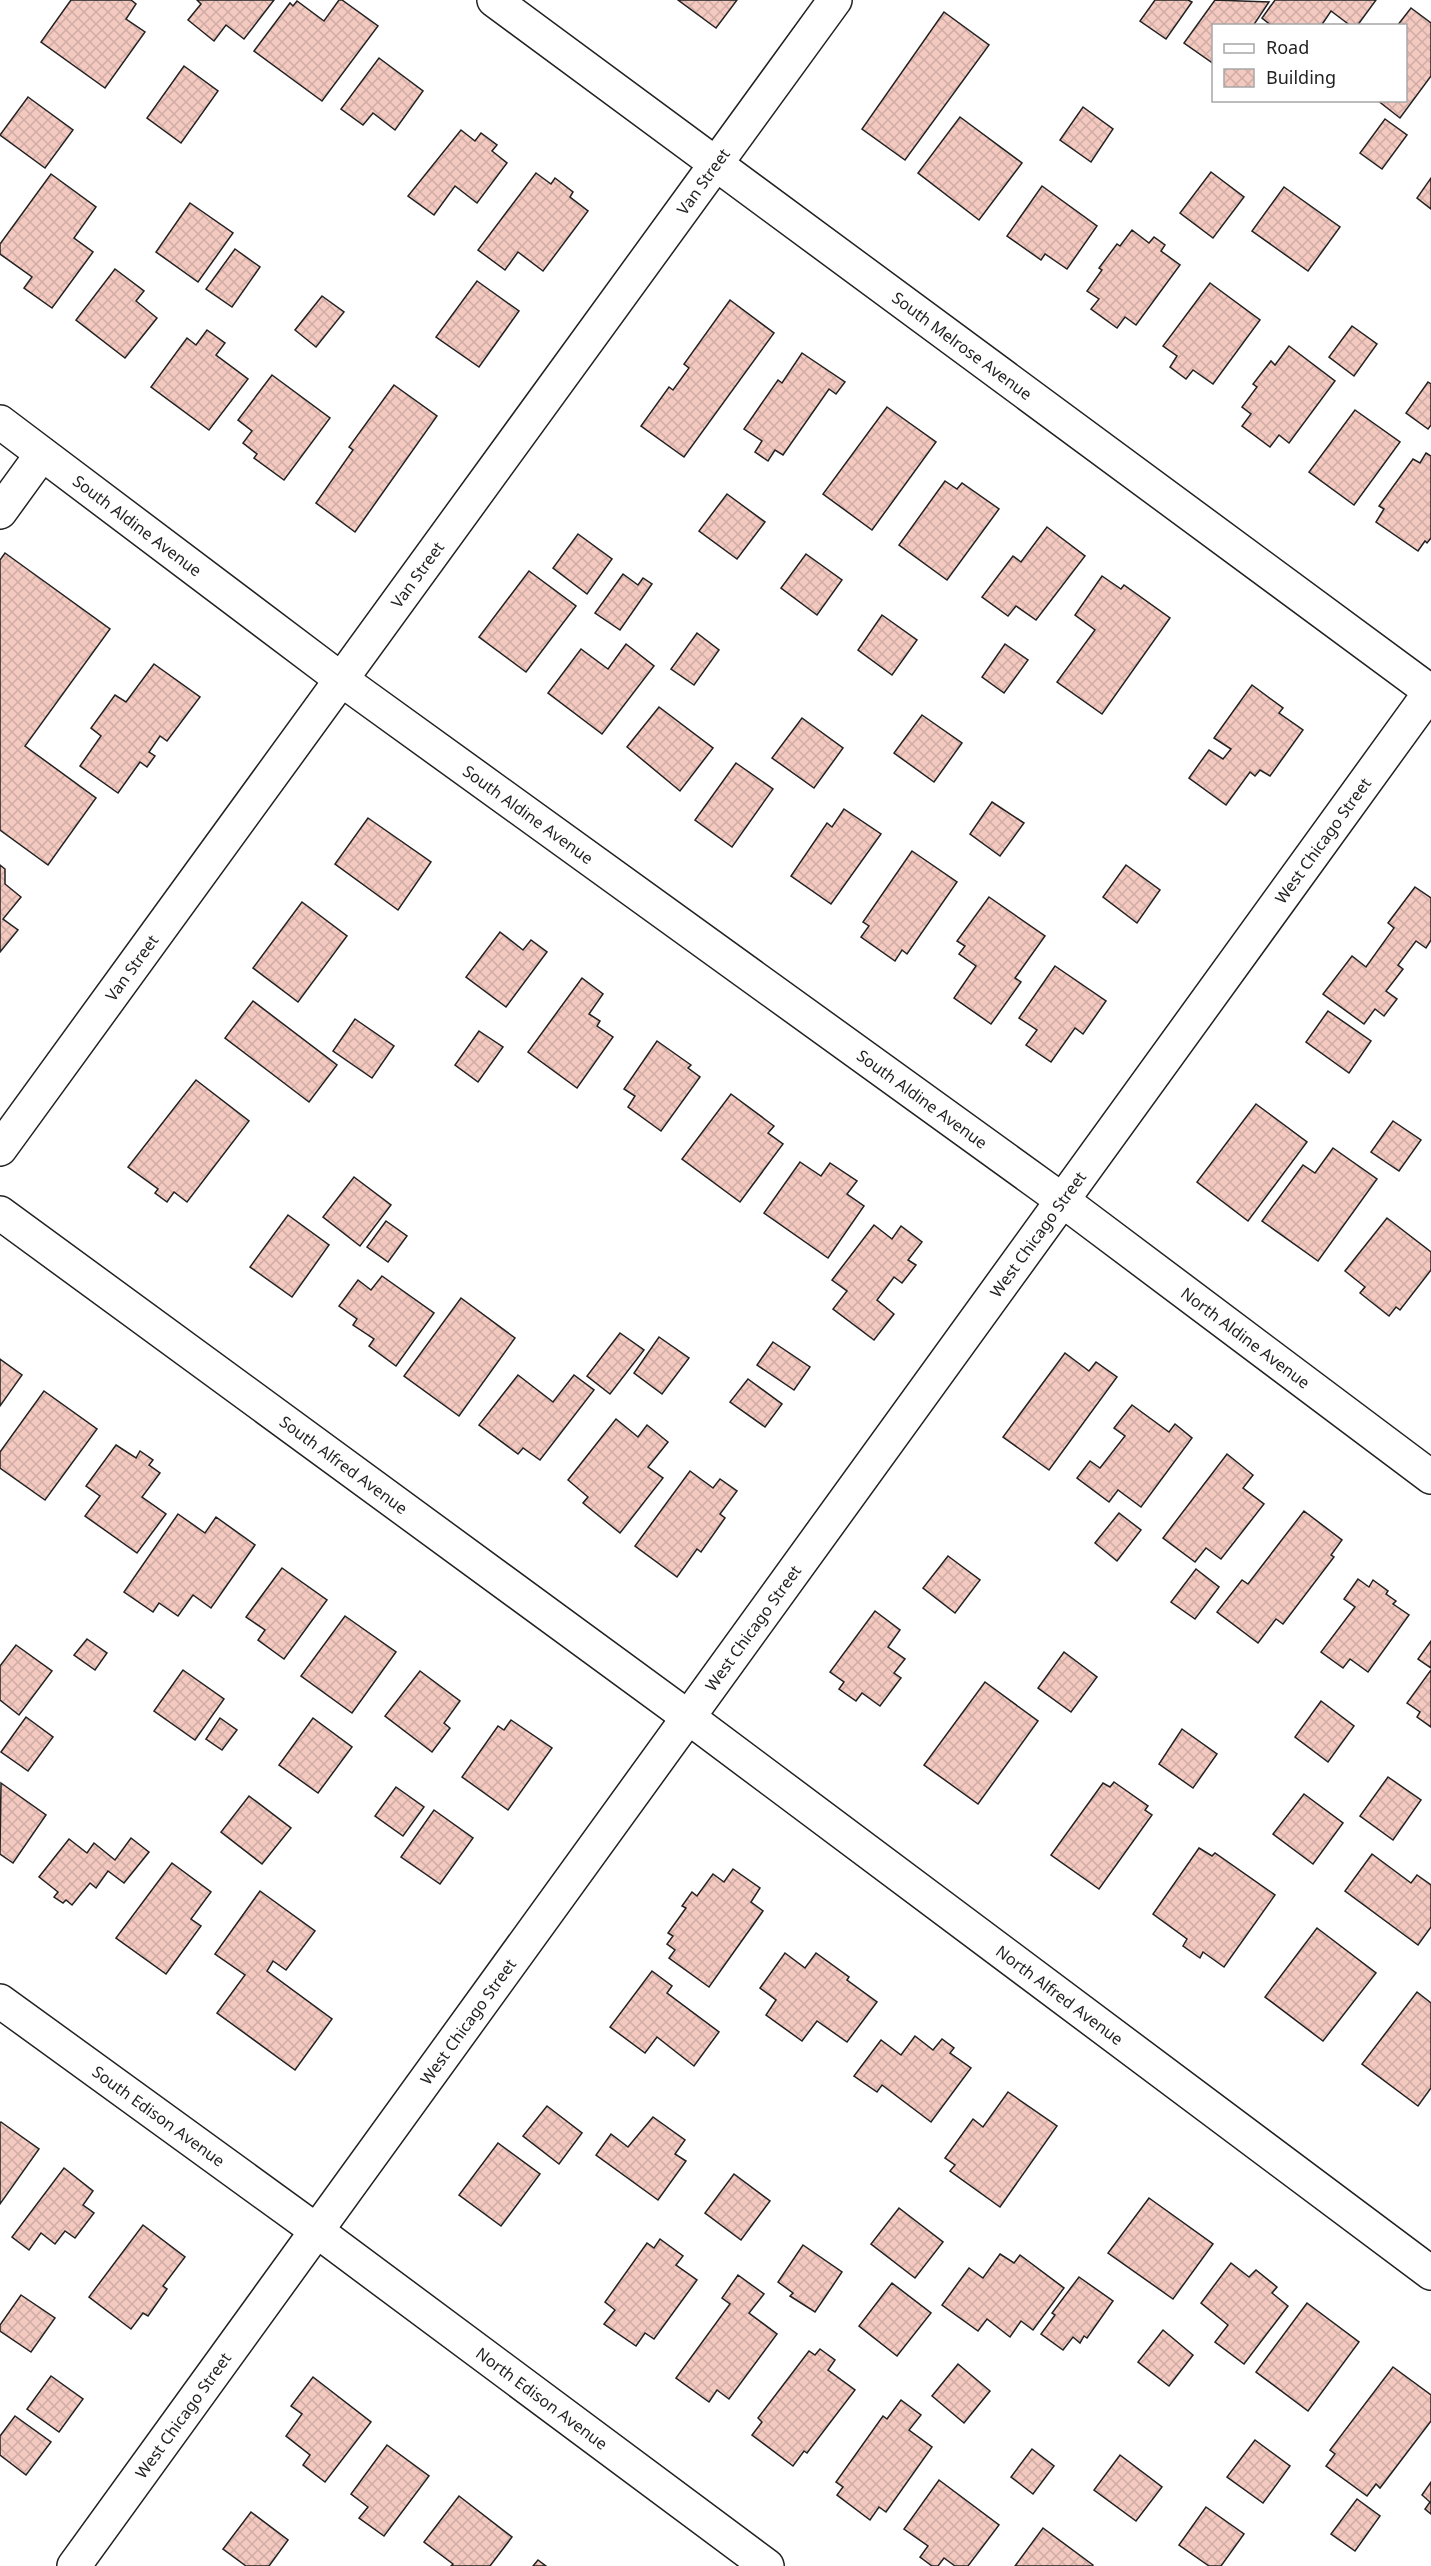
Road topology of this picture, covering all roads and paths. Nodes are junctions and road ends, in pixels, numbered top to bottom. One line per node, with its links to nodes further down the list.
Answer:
1 (494, 0): 3 (street, South Melrose Avenue)
2 (835, 0): 3 (street, Van Street)
3 (716, 166): 7 (street, Van Street); 8 (street, South Melrose Avenue)
4 (0, 422): 5 (street, South Aldine Avenue)
5 (42, 454): 6 (street); 7 (street, South Aldine Avenue)
6 (0, 512)
7 (342, 680): 9 (street, Van Street); 10 (street, South Aldine Avenue)
8 (1431, 692): 10 (street, West Chicago Street)
9 (0, 1149)
10 (1062, 1200): 12 (street, North Aldine Avenue); 13 (street, West Chicago Street)
11 (0, 1213): 13 (street, South Alfred Avenue)
12 (1431, 1477)
13 (688, 1717): 15 (street, West Chicago Street); 16 (street, North Alfred Avenue)
14 (0, 2001): 15 (street, South Edison Avenue)
15 (317, 2231): 17 (street, West Chicago Street); 18 (street, North Edison Avenue)
16 (1431, 2273)
17 (74, 2566)
18 (767, 2566)

